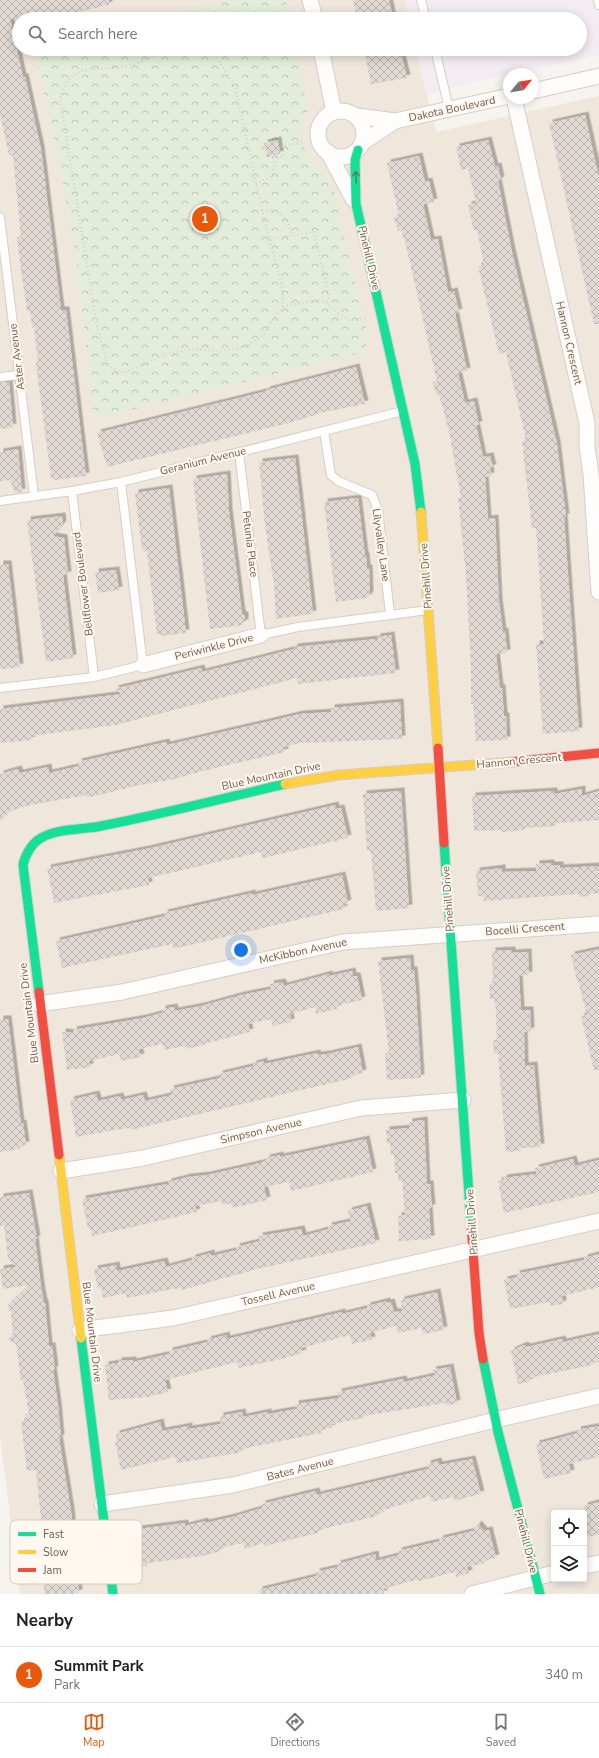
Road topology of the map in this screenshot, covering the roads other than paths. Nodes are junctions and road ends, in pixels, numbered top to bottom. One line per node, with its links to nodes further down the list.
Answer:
1 (310, 0): 5 (street)
2 (421, 0): 6 (lane)
3 (598, 0): 4 (lane)
4 (599, 5)
5 (313, 12)
6 (424, 12)
7 (322, 56): 14 (street)
8 (437, 56): 13 (lane)
9 (599, 76): 10 (street)
10 (539, 90)
11 (503, 97): 13 (street, Dakota Boulevard)
12 (515, 104): 31 (street, Hannon Crescent)
13 (449, 109): 16 (street, Dakota Boulevard)
14 (334, 112): 15 (street); 18 (street)
15 (357, 116): 16 (street, Dakota Boulevard); 17 (street)
16 (395, 121): 17 (street, Dakota Boulevard)
17 (360, 147): 18 (street); 19 (street, Pinehill Drive, one-way to 17)
18 (328, 152): 19 (street, Pinehill Drive)
19 (356, 204): 24 (street, Pinehill Drive)
20 (0, 217): 21 (lane, Aster Avenue)
21 (2, 244): 22 (lane, Aster Avenue)
22 (19, 375): 23 (lane); 29 (lane, Aster Avenue)
23 (0, 377)
24 (404, 411): 25 (lane, Geranium Avenue); 32 (street, Pinehill Drive)
25 (324, 431): 26 (lane, Geranium Avenue); 33 (lane, Lilyvalley Lane)
26 (238, 452): 27 (lane, Geranium Avenue); 34 (lane, Petunia Place)
27 (121, 482): 28 (lane, Geranium Avenue); 35 (lane)
28 (72, 491): 29 (lane, Geranium Avenue); 36 (lane, Bellflower Boulevard)
29 (34, 496): 30 (lane, Geranium Avenue)
30 (0, 501)
31 (599, 592)
32 (428, 610): 33 (lane, Periwinkle Drive); 39 (street, Pinehill Drive)
33 (390, 614): 34 (lane, Periwinkle Drive)
34 (261, 635): 35 (street, Periwinkle Drive)
35 (143, 665): 36 (lane, Periwinkle Drive)
36 (94, 677): 37 (lane, Periwinkle Drive)
37 (0, 688)
38 (599, 753): 39 (street, Hannon Crescent)
39 (439, 768): 41 (street, Pinehill Drive); 42 (street, Blue Mountain Drive)
40 (599, 924): 41 (street, Bocelli Crescent)
41 (451, 935): 42 (street, McKibbon Avenue); 43 (street, Pinehill Drive)
42 (39, 1004): 44 (street, Blue Mountain Drive)
43 (463, 1100): 44 (street, Simpson Avenue); 46 (street, Pinehill Drive)
44 (60, 1171): 47 (street, Blue Mountain Drive)
45 (599, 1221): 46 (street)
46 (474, 1250): 47 (street, Tossell Avenue); 49 (street, Pinehill Drive)
47 (80, 1330): 50 (street, Blue Mountain Drive)
48 (599, 1396): 49 (street, Bates Avenue)
49 (495, 1420): 50 (street, Bates Avenue); 55 (street, Pinehill Drive)
50 (102, 1504): 51 (street, Blue Mountain Drive)
51 (104, 1520)
52 (599, 1563): 53 (street)
53 (587, 1565)
54 (551, 1574): 55 (street)
55 (536, 1578): 58 (street); 59 (street, Pinehill Drive)
56 (112, 1584): 57 (street, Blue Mountain Drive)
57 (113, 1594)
58 (472, 1594)
59 (540, 1594)

